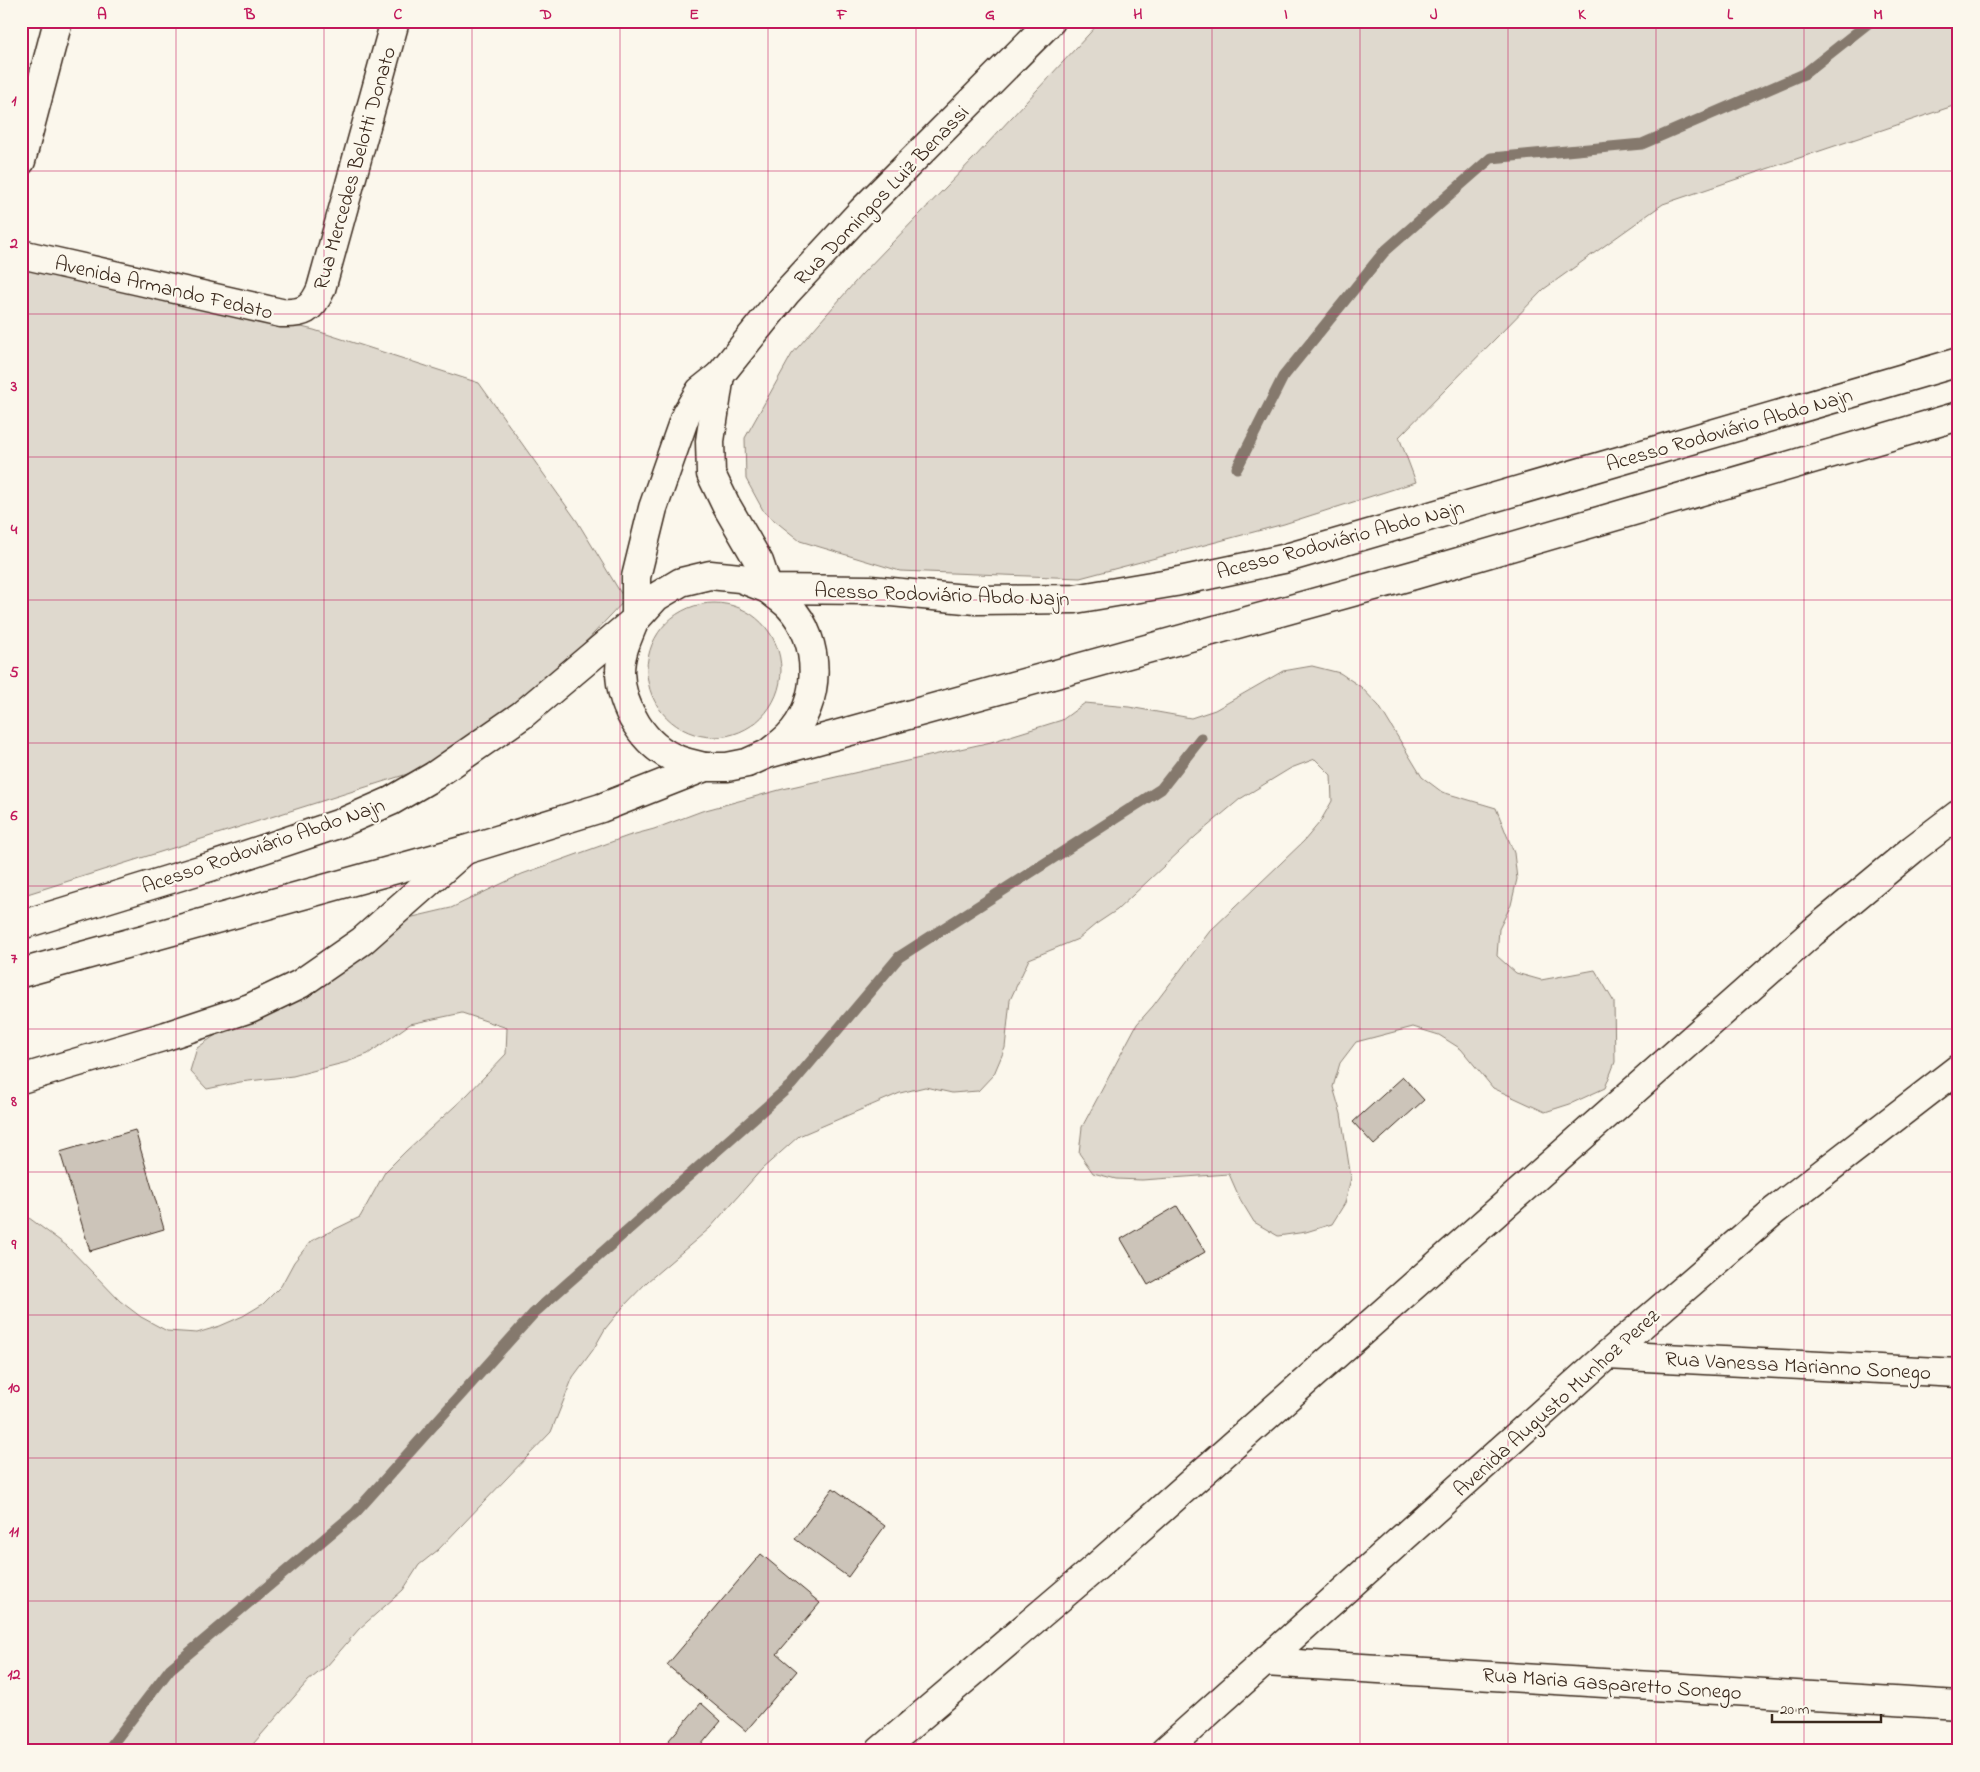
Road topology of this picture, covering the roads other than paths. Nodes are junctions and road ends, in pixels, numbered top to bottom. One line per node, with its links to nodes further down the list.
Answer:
1 (58, 21): 4 (street)
2 (395, 21): 6 (street, Rua Mercedes Belotti Donato)
3 (1051, 21): 8 (street, Rua Domingos Luiz Benassi)
4 (21, 161)
5 (21, 254): 6 (street, Avenida Armando Fedato)
6 (306, 310)
7 (1959, 362): 10 (street, Acesso Rodoviário Abdo Najn)
8 (720, 376): 10 (street, Rua Domingos Luiz Benassi); 11 (street, Rua Domingos Luiz Benassi)
9 (1959, 416): 12 (street)
10 (768, 589): 11 (street, Acesso Rodoviário Abdo Najn); 12 (street)
11 (636, 619): 13 (street); 16 (street, Acesso Rodoviário Abdo Najn)
12 (767, 754): 13 (street)
13 (705, 767): 15 (street)
14 (1959, 814): 24 (street)
15 (466, 850): 17 (street); 19 (street)
16 (21, 925)
17 (21, 974)
18 (1959, 1068): 20 (street, Avenida Augusto Munhoz Perez)
19 (21, 1079)
20 (1606, 1355): 21 (street, Rua Vanessa Marianno Sonego); 22 (street, Avenida Augusto Munhoz Perez)
21 (1959, 1373)
22 (1265, 1662): 23 (street, Rua Maria Gasparetto Sonego); 25 (street, Avenida Augusto Munhoz Perez)
23 (1959, 1705)
24 (880, 1751)
25 (1165, 1751)

